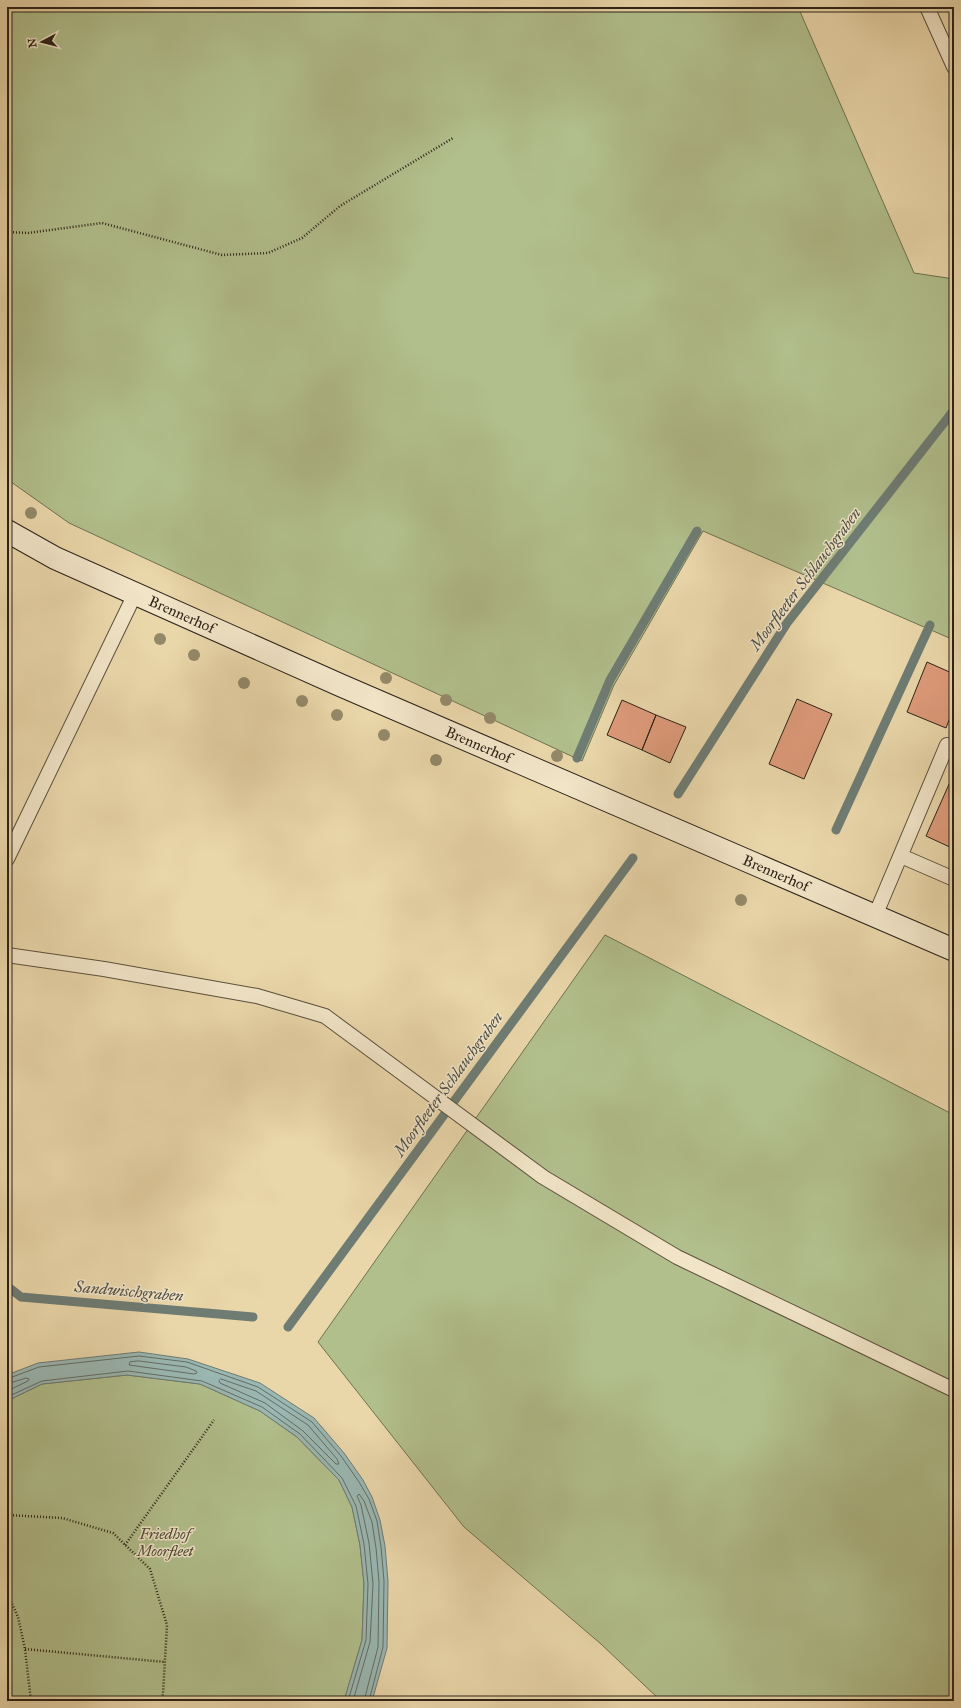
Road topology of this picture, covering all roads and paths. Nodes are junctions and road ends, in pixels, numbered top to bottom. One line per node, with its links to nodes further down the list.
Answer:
1 (927, 7): 2 (lane)
2 (954, 67)
3 (453, 138): 4 (path)
4 (7, 232)
5 (7, 531): 6 (street, Brennerhof)
6 (135, 594): 9 (lane); 11 (street, Brennerhof)
7 (954, 748): 8 (lane)
8 (901, 856): 10 (lane); 11 (lane)
9 (7, 860)
10 (954, 879)
11 (875, 916): 12 (street, Brennerhof)
12 (954, 950)
13 (7, 955): 14 (lane)
14 (954, 1390)
15 (214, 1420): 17 (path)
16 (7, 1515): 17 (path)
17 (126, 1545): 20 (path)
18 (7, 1593): 19 (path)
19 (25, 1649): 20 (path); 21 (path)
20 (165, 1662): 23 (path)
21 (31, 1701): 22 (path)
22 (38, 1701)
23 (161, 1701)

